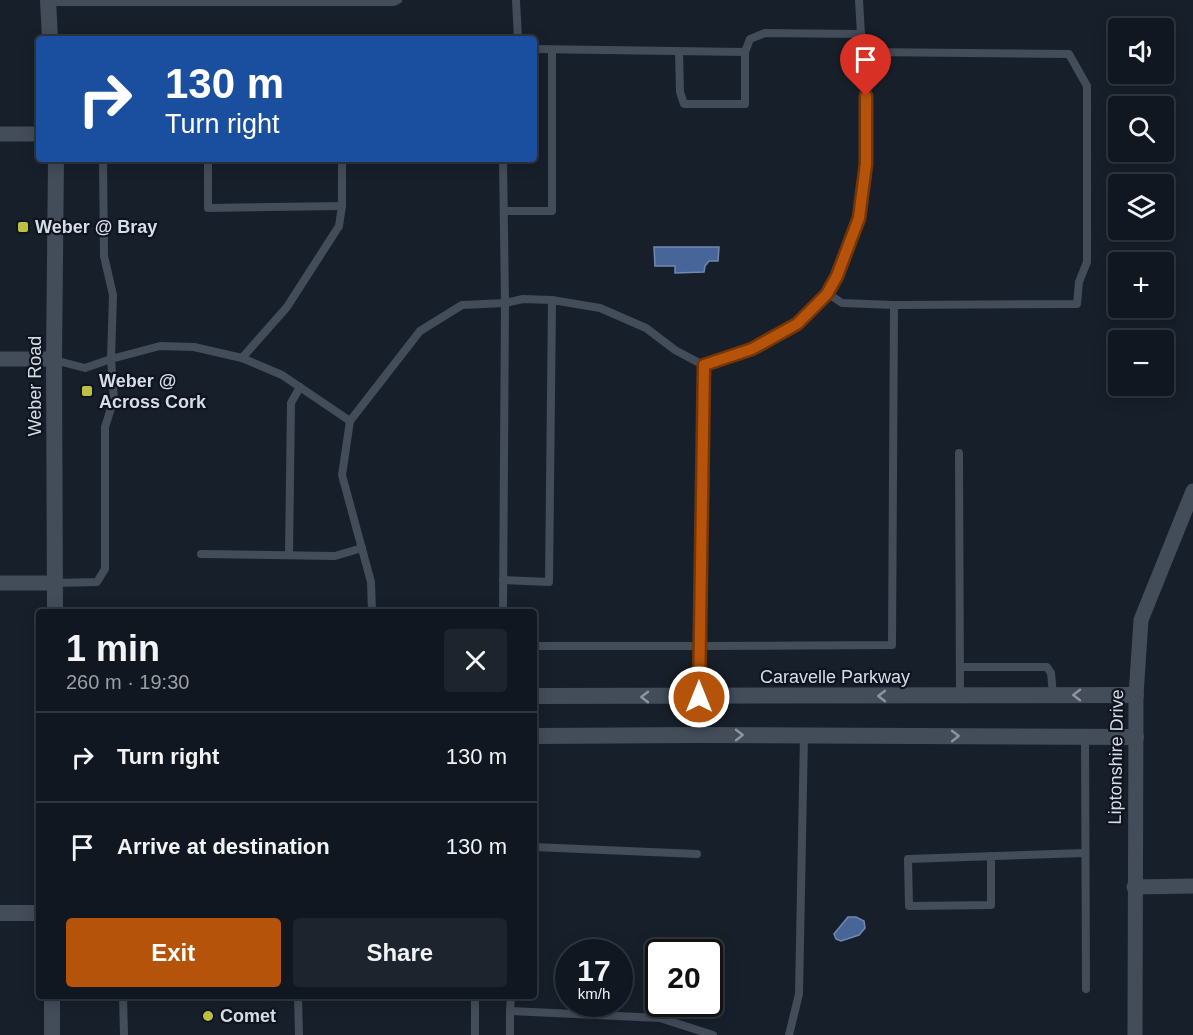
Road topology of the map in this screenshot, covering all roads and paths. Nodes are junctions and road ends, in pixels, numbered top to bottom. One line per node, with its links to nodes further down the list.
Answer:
1 (398, 0): 5 (lane)
2 (516, 0): 8 (lane)
3 (859, 0): 6 (lane)
4 (48, 1): 5 (lane); 7 (street)
5 (127, 1)
6 (861, 34): 12 (lane); 13 (lane)
7 (50, 36)
8 (518, 36)
9 (537, 49): 10 (lane)
10 (552, 50): 11 (lane); 22 (lane)
11 (679, 51): 12 (lane); 12 (lane)
12 (745, 52)
13 (866, 52): 23 (lane); 26 (lane)
14 (0, 134): 15 (street)
15 (36, 134)
16 (56, 162): 29 (street, Weber Road)
17 (103, 162): 30 (lane)
18 (208, 162): 21 (lane)
19 (342, 162): 21 (lane)
20 (503, 162): 22 (lane)
21 (342, 206): 27 (lane)
22 (504, 211): 25 (lane)
23 (827, 294): 26 (lane); 31 (lane)
24 (552, 300): 25 (lane); 31 (lane); 39 (lane)
25 (505, 303): 33 (lane); 39 (lane)
26 (894, 306): 46 (lane)
27 (242, 358): 30 (lane); 32 (lane)
28 (0, 359): 29 (street)
29 (54, 359): 30 (lane); 41 (street, Weber Road)
30 (111, 359): 41 (lane)
31 (704, 365): 46 (lane)
32 (300, 387): 33 (lane); 38 (lane)
33 (350, 422): 36 (lane)
34 (959, 453): 47 (lane)
35 (1193, 491): 49 (street, Liptonshire Drive)
36 (362, 548): 38 (lane); 43 (lane)
37 (201, 554): 38 (lane)
38 (289, 555)
39 (503, 580): 44 (lane)
40 (0, 583): 41 (street)
41 (56, 583): 42 (street, Weber Road)
42 (55, 609)
43 (372, 609)
44 (503, 609)
45 (537, 646): 46 (lane)
46 (700, 646): 52 (lane)
47 (960, 668): 48 (lane); 51 (lane)
48 (1053, 695): 49 (street, Caravelle Parkway, one-way to 48); 51 (street, Caravelle Parkway)
49 (1136, 695): 57 (street, Liptonshire Drive)
50 (537, 696): 52 (street, Caravelle Parkway, one-way to 50)
51 (960, 696): 52 (street, Caravelle Parkway, one-way to 52)
52 (699, 697): 53 (lane)
53 (699, 735): 54 (street, one-way to 54); 55 (street)
54 (804, 735): 56 (street, one-way to 56); 79 (lane)
55 (537, 736)
56 (1084, 737): 57 (street); 59 (lane)
57 (1136, 737): 63 (street, Liptonshire Drive)
58 (537, 847): 60 (lane)
59 (1086, 853): 61 (lane); 66 (lane)
60 (697, 854)
61 (991, 856): 61 (lane)
62 (1193, 886): 63 (street)
63 (1134, 887): 80 (street, Liptonshire Drive)
64 (0, 913): 65 (street)
65 (36, 913)
66 (1086, 989)
67 (52, 999): 73 (street)
68 (123, 999): 74 (lane)
69 (298, 999): 75 (lane)
70 (475, 999): 76 (lane)
71 (510, 999): 72 (lane)
72 (510, 1011): 77 (lane); 78 (lane)
73 (52, 1035)
74 (124, 1035)
75 (299, 1035)
76 (475, 1035)
77 (510, 1035)
78 (712, 1035)
79 (789, 1035)
80 (1135, 1035)

